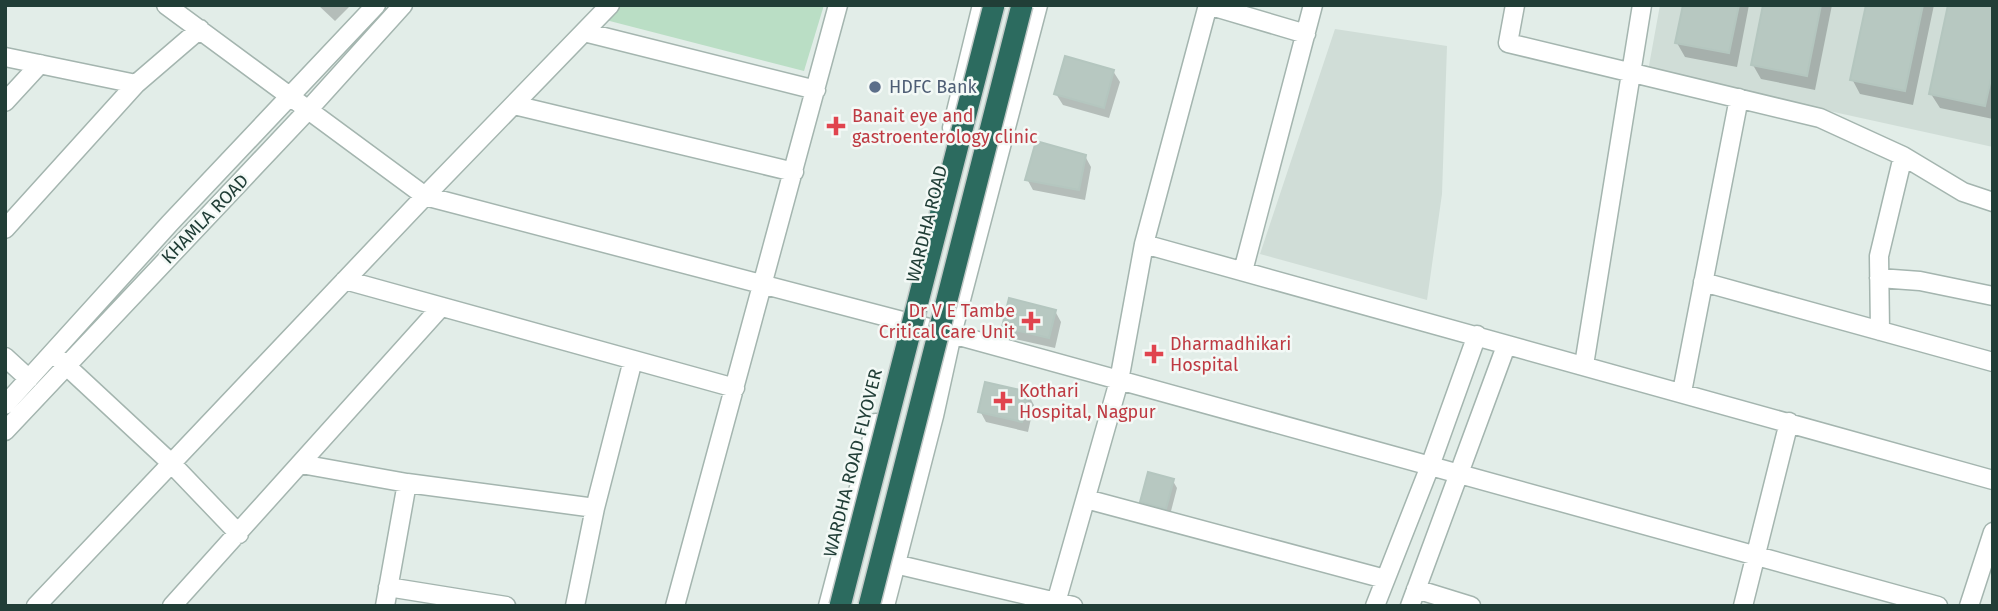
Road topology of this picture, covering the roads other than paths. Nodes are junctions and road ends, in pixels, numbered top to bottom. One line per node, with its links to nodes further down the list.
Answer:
1 (166, 5): 14 (street)
2 (376, 5): 23 (street, KHAMLA ROAD)
3 (403, 5): 27 (street, KHAMLA ROAD)
4 (610, 5): 16 (street)
5 (838, 5): 22 (street)
6 (982, 5): 41 (street, WARDHA ROAD)
7 (994, 5): 81 (highway, WARDHA ROAD FLYOVER, bridge)
8 (1021, 5): 82 (highway, bridge)
9 (1038, 5): 43 (street)
10 (1208, 5): 17 (street); 33 (street)
11 (1313, 5): 17 (street)
12 (1515, 5): 20 (street)
13 (1642, 5): 20 (street)
14 (189, 12): 15 (street)
15 (200, 29): 21 (street); 23 (street)
16 (584, 32): 22 (street); 26 (street)
17 (1306, 34): 34 (street)
18 (5, 57): 19 (street)
19 (40, 64): 21 (street); 25 (street)
20 (1631, 74): 24 (street); 50 (street)
21 (136, 84): 32 (street)
22 (816, 90): 29 (street)
23 (290, 96): 27 (street); 47 (street, KHAMLA ROAD)
24 (1739, 98): 28 (street); 37 (street)
25 (5, 102)
26 (514, 105): 29 (street); 30 (street)
27 (309, 109): 30 (street); 47 (street, KHAMLA ROAD)
28 (1903, 156): 31 (street); 35 (street)
29 (794, 172): 38 (street)
30 (425, 196): 36 (street); 38 (street)
31 (1993, 202)
32 (5, 229)
33 (1144, 244): 34 (street); 52 (street)
34 (1243, 271): 44 (street)
35 (1879, 278): 39 (street); 42 (street)
36 (345, 280): 40 (street); 58 (street)
37 (1703, 282): 42 (street); 54 (street)
38 (764, 285): 41 (street); 53 (street)
39 (1993, 296)
40 (441, 307): 48 (street); 59 (street)
41 (902, 322): 43 (street); 80 (street, WARDHA ROAD)
42 (1881, 331): 49 (street)
43 (952, 334): 52 (street); 69 (street)
44 (1477, 335): 45 (street); 60 (street)
45 (1506, 346): 50 (street); 61 (street)
46 (5, 357): 51 (street)
47 (59, 359): 51 (street, KHAMLA ROAD); 57 (street, KHAMLA ROAD); 58 (street)
48 (632, 360): 53 (street); 65 (street)
49 (1993, 362)
50 (1584, 365): 54 (street)
51 (29, 379): 55 (street, KHAMLA ROAD)
52 (1119, 381): 60 (street); 64 (street)
53 (735, 388): 79 (street)
54 (1682, 392): 56 (street)
55 (5, 405)
56 (1788, 422): 62 (street); 68 (street)
57 (5, 431)
58 (171, 463): 67 (street); 74 (street)
59 (301, 464): 63 (street); 67 (street)
60 (1432, 467): 61 (street); 70 (street)
61 (1456, 473): 68 (street); 72 (street)
62 (1993, 480)
63 (407, 484): 65 (street); 71 (street)
64 (1086, 499): 70 (street); 73 (street)
65 (595, 508): 78 (street)
66 (1993, 532): 88 (street)
67 (239, 534): 75 (street)
68 (1756, 555): 86 (street); 87 (street)
69 (895, 564): 73 (street); 83 (street)
70 (1385, 579): 84 (street)
71 (388, 587): 76 (street); 77 (street)
72 (1413, 597): 85 (street)
73 (1061, 604)
74 (36, 606)
75 (172, 606)
76 (385, 606)
77 (506, 606)
78 (575, 606)
79 (675, 606)
80 (828, 606)
81 (840, 606)
82 (869, 606)
83 (885, 606)
84 (1375, 606)
85 (1471, 606)
86 (1743, 606)
87 (1938, 606)
88 (1969, 606)

